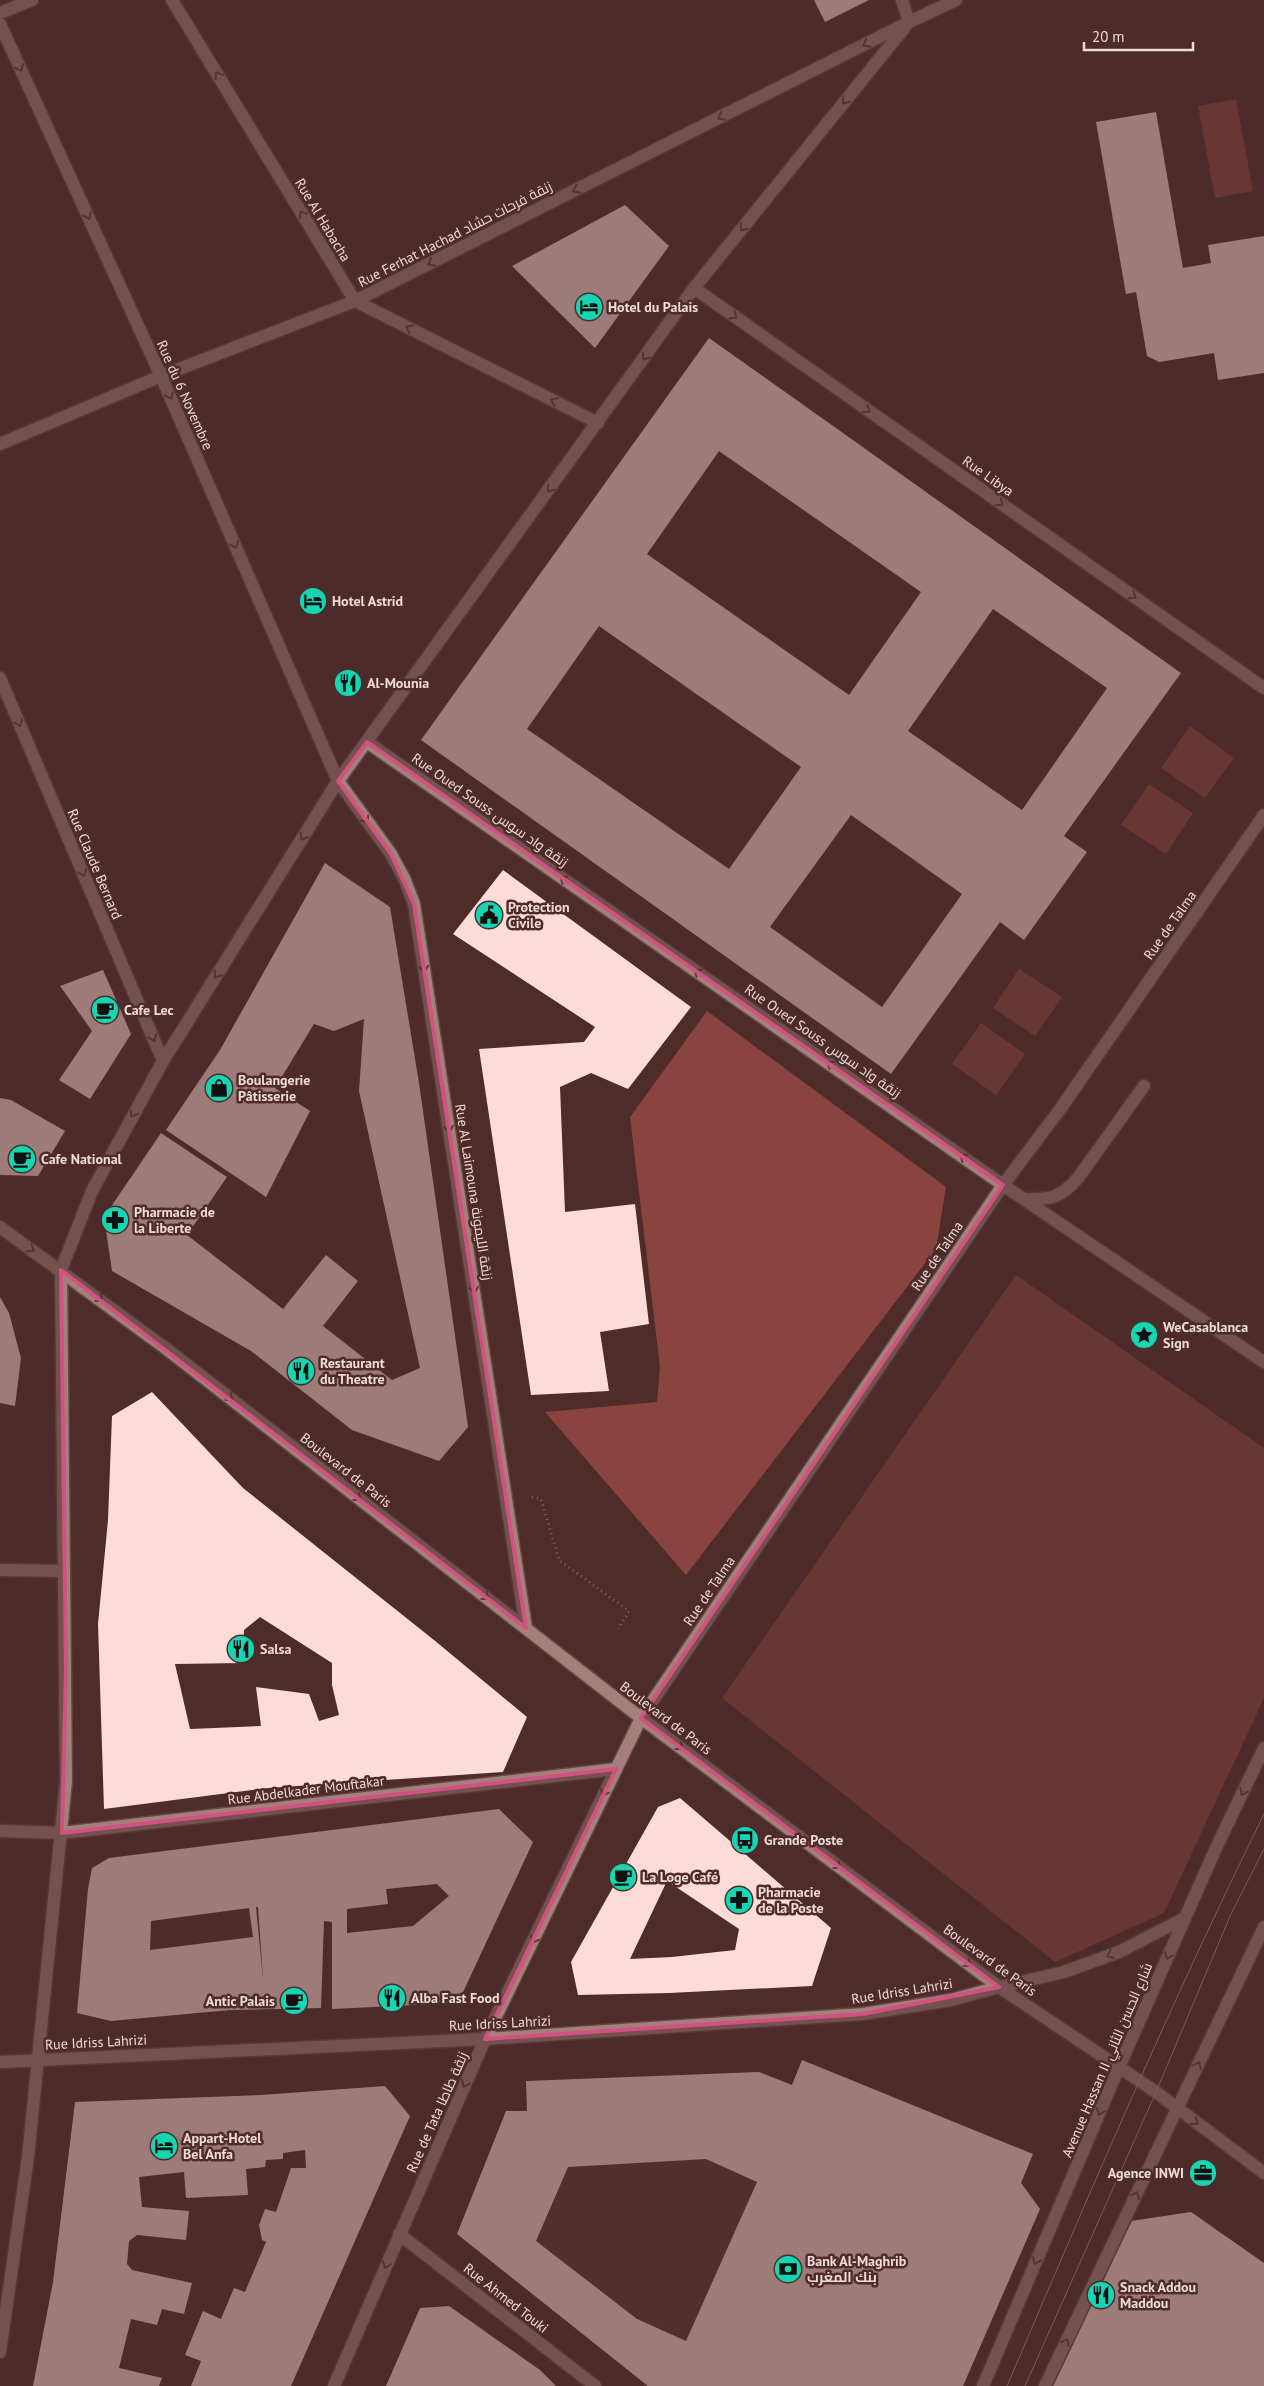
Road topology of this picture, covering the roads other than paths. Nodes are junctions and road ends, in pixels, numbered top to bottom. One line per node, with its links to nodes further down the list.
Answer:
1 (32, 0): 5 (street)
2 (172, 0): 9 (street, Rue Al Habacha, one-way to 2)
3 (902, 0): 6 (street)
4 (956, 0): 6 (street, Rue Ferhat Hachad زنقة فرحات حشاد)
5 (0, 12)
6 (910, 22): 8 (street, one-way to 8); 9 (street, Rue Ferhat Hachad زنقة فرحات حشاد, one-way to 9)
7 (0, 24): 10 (street, Rue du 6 Novembre, one-way to 10)
8 (694, 288): 11 (street, one-way to 11); 14 (street, Rue Libya, one-way to 14)
9 (355, 301): 10 (street, Rue Ferhat Hachad زنقة فرحات حشاد); 11 (street, one-way to 9)
10 (161, 376): 12 (street, Rue Ferhat Hachad زنقة فرحات حشاد); 16 (street, Rue du 6 Novembre, one-way to 16)
11 (598, 423): 15 (street, one-way to 15)
12 (0, 444)
13 (0, 678): 18 (street, Rue Claude Bernard, one-way to 18)
14 (1264, 688)
15 (367, 742): 16 (street); 20 (street, Rue Oued Souss زنقة واد سوس, one-way to 15)
16 (338, 781): 18 (street, one-way to 18); 27 (street, Rue Al Laimouna زنقة الليمونة, one-way to 27)
17 (1264, 815): 20 (street, Rue de Talma)
18 (163, 1061): 23 (street, one-way to 23)
19 (1144, 1086): 21 (street)
20 (1003, 1185): 21 (street, Rue Oued Souss زنقة واد سوس); 28 (street, Rue de Talma)
21 (1025, 1199): 24 (street, Rue Oued Souss زنقة واد سوس)
22 (0, 1227): 23 (street, Boulevard de Paris, one-way to 23)
23 (61, 1270): 26 (street); 27 (street, Boulevard de Paris, one-way to 27)
24 (1264, 1362)
25 (0, 1570): 26 (street)
26 (62, 1571): 32 (street)
27 (526, 1628): 28 (street, Boulevard de Paris)
28 (641, 1718): 30 (street, Rue de Tata زنقة طاطا); 35 (street, Boulevard de Paris, one-way to 35)
29 (1264, 1748): 33 (street, Avenue Hassan II شارع الحسن الثاني, one-way to 33)
30 (616, 1769): 32 (street, Rue Abdelkader Mouftakar); 36 (street, Rue de Tata زنقة طاطا, one-way to 36)
31 (0, 1831): 32 (street, Rue Abdelkader Mouftakar)
32 (62, 1833): 37 (street)
33 (1185, 1918): 35 (street, Rue Idriss Lahrizi, one-way to 35); 39 (street, Avenue Hassan II شارع الحسن الثاني, one-way to 39)
34 (1264, 1927): 40 (street, one-way to 34)
35 (999, 1987): 36 (street, Rue Idriss Lahrizi); 39 (street, Boulevard de Paris)
36 (485, 2040): 37 (street, Rue Idriss Lahrizi); 42 (street, Rue de Tata زنقة طاطا, one-way to 42)
37 (38, 2060): 38 (street, Rue Idriss Lahrizi); 43 (street)
38 (0, 2062)
39 (1119, 2067): 40 (street, Boulevard de Paris); 47 (street, Avenue Hassan II شارع الحسن الثاني, one-way to 47)
40 (1177, 2109): 41 (street, Boulevard de Paris, one-way to 41); 48 (street, one-way to 40)
41 (1264, 2173)
42 (398, 2234): 45 (street, Rue de Tata زنقة طاطا, one-way to 45); 46 (street, Rue Ahmed Touki)
43 (3, 2309): 44 (street)
44 (0, 2352)
45 (334, 2386)
46 (595, 2386)
47 (983, 2386)
48 (1045, 2386)

